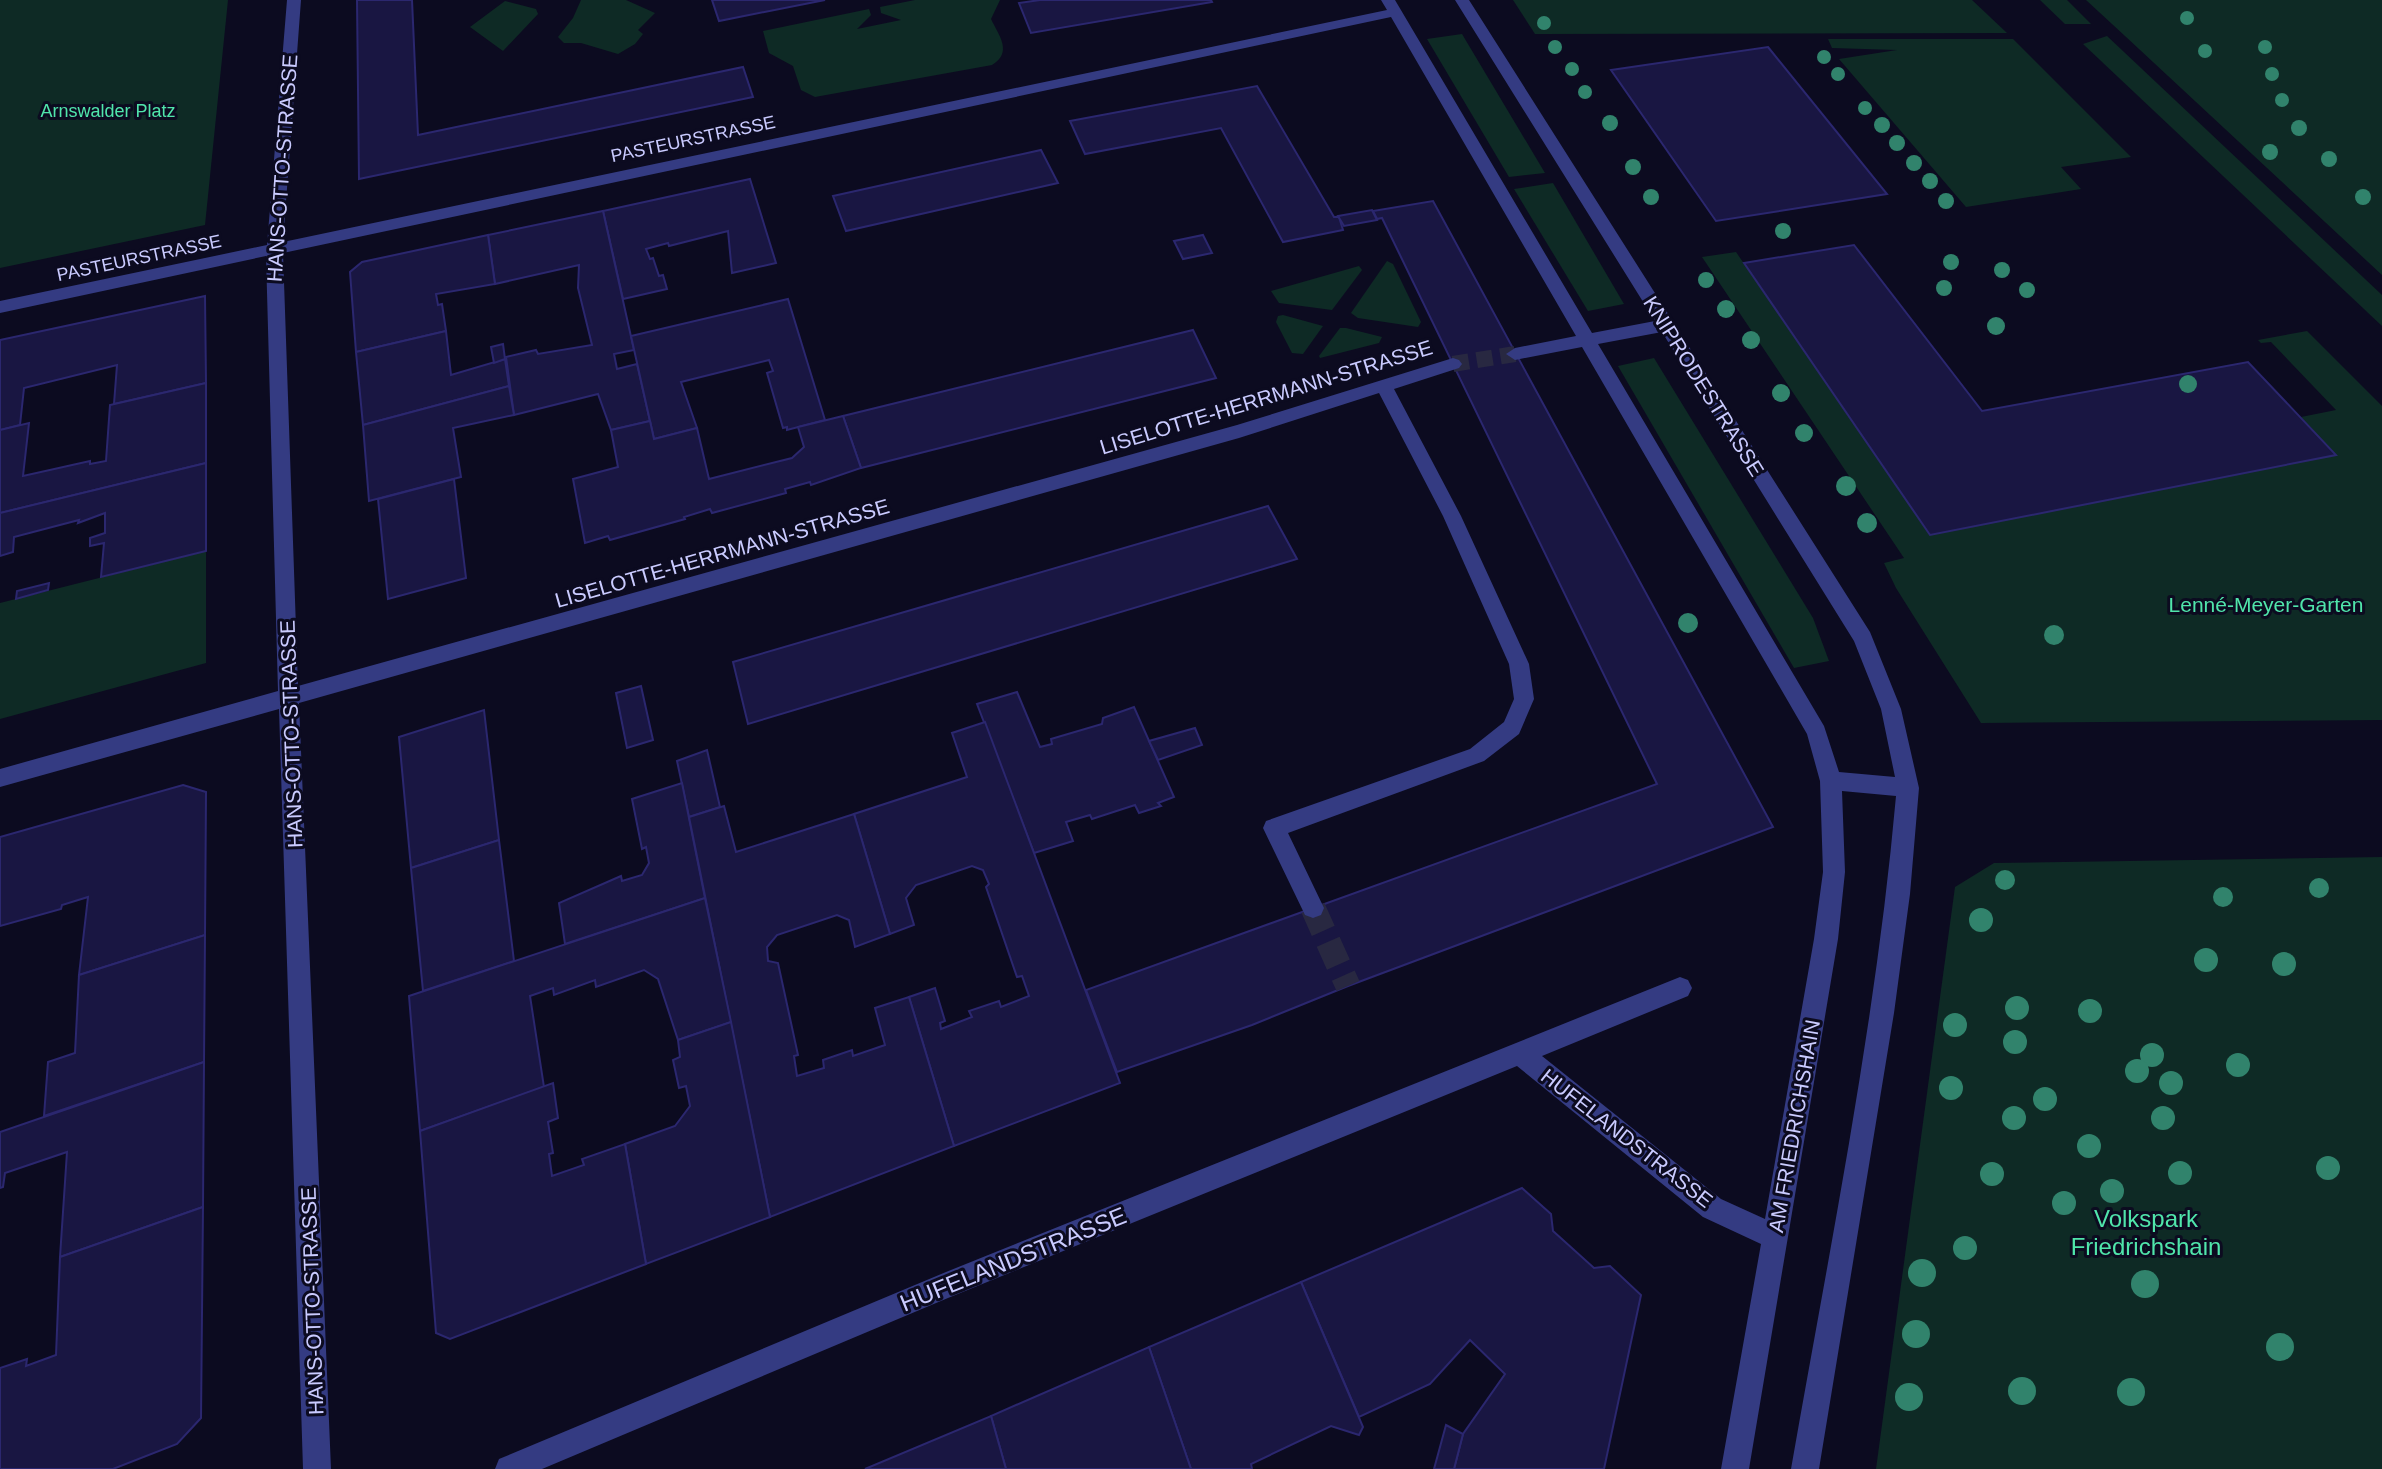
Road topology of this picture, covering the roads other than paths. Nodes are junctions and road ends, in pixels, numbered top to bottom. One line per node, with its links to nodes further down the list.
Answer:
1 (294, 0): 4 (street, HANS-OTTO-STRASSE)
2 (1462, 0): 6 (street, KNIPRODESTRASSE)
3 (1392, 6): 4 (street, PASTEURSTRASSE); 7 (street)
4 (275, 248): 5 (street, PASTEURSTRASSE); 11 (street, HANS-OTTO-STRASSE)
5 (0, 307)
6 (1666, 325): 7 (street); 14 (street, KNIPRODESTRASSE)
7 (1587, 341): 8 (street); 13 (street)
8 (1515, 354)
9 (1453, 364): 10 (street, LISELOTTE-HERRMANN-STRASSE)
10 (1385, 388): 11 (street, LISELOTTE-HERRMANN-STRASSE); 15 (street)
11 (290, 699): 12 (street, LISELOTTE-HERRMANN-STRASSE); 19 (street, HANS-OTTO-STRASSE)
12 (0, 778)
13 (1831, 781): 14 (street); 18 (street, AM FRIEDRICHSHAIN)
14 (1908, 788): 22 (street)
15 (1313, 908)
16 (1680, 988): 17 (street, HUFELANDSTRASSE)
17 (1520, 1053): 18 (street, HUFELANDSTRASSE); 20 (street, HUFELANDSTRASSE)
18 (1774, 1237): 21 (street, AM FRIEDRICHSHAIN)
19 (317, 1469)
20 (509, 1469)
21 (1735, 1469)
22 (1805, 1469)

